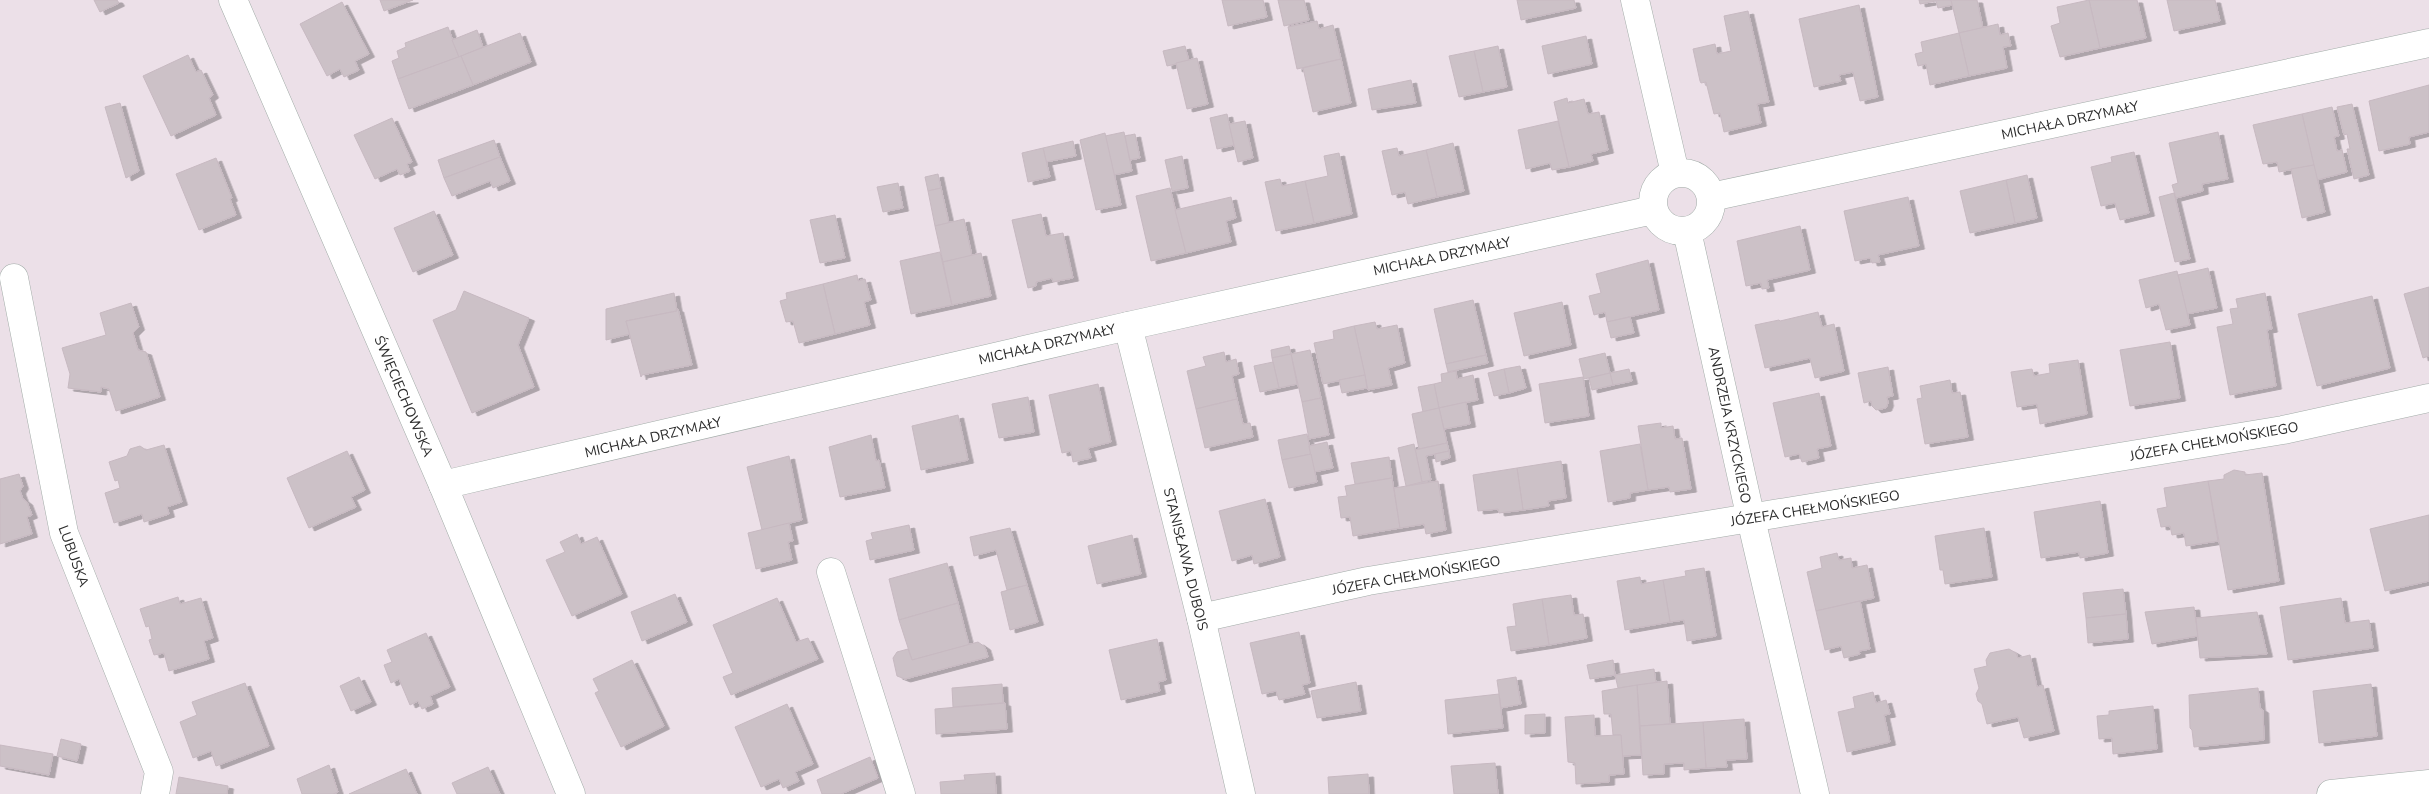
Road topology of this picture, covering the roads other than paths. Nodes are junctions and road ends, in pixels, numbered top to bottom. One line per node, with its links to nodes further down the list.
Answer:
1 (233, 0): 11 (street, ŚWIĘCIECHOWSKA)
2 (1636, 0): 4 (street)
3 (2429, 43): 5 (street, MICHAŁA DRZYMAŁY)
4 (1674, 172): 5 (street); 6 (street)
5 (1711, 197): 7 (street)
6 (1653, 210): 7 (street); 9 (street, MICHAŁA DRZYMAŁY)
7 (1687, 231): 12 (street, ANDRZEJA KRZYCKIEGO)
8 (14, 278): 16 (street, LUBUSKA)
9 (1128, 326): 11 (street, MICHAŁA DRZYMAŁY); 14 (street, STANISŁAWA DUBOIS)
10 (2429, 398): 12 (street, JÓZEFA CHEŁMOŃSKIEGO)
11 (443, 485): 17 (street, ŚWIĘCIECHOWSKA)
12 (1751, 519): 14 (street, JÓZEFA CHEŁMOŃSKIEGO); 20 (street, ANDRZEJA KRZYCKIEGO)
13 (831, 572): 18 (street)
14 (1201, 618): 19 (street, STANISŁAWA DUBOIS)
15 (2429, 784): 21 (street)
16 (155, 794)
17 (571, 794)
18 (901, 794)
19 (1241, 794)
20 (1815, 794)
21 (2331, 794)

